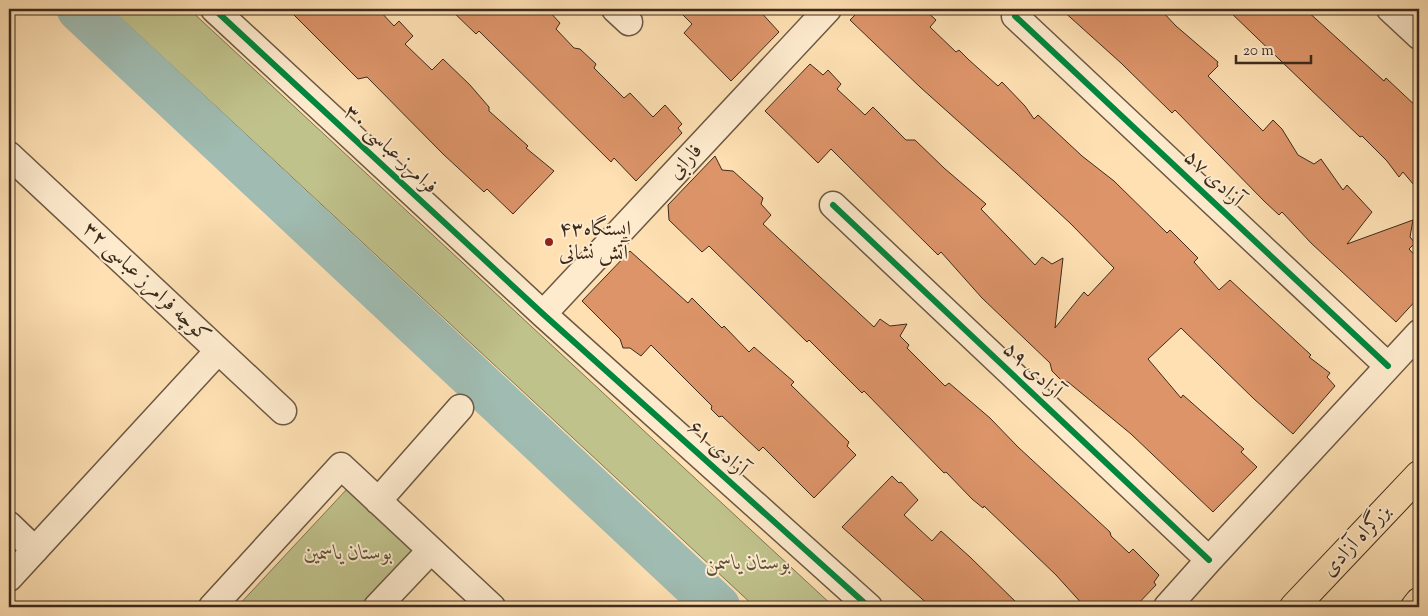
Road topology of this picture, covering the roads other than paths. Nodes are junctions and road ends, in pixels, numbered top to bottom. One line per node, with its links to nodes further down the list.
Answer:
1 (214, 9): 8 (street, فرامرز عباسی ۳۰)
2 (828, 9): 8 (street, فارابی)
3 (1390, 9): 5 (street)
4 (1015, 16): 11 (street, آزادی ۵۷)
5 (1419, 36)
6 (9, 155): 10 (street, کوچه فرامرز عباسی ۳۲)
7 (833, 205): 19 (street, آزادی ۵۹)
8 (543, 314): 25 (street, آزادی ۶۱)
9 (1419, 333): 11 (street)
10 (218, 351): 13 (street, کوچه فرامرز عباسی ۳۲); 17 (street)
11 (1388, 366): 19 (street)
12 (460, 408): 15 (street)
13 (283, 411)
14 (1419, 475): 27 (highway, بزرگراه آزادی)
15 (378, 500): 18 (street); 23 (street)
16 (9, 525): 17 (street)
17 (35, 550): 20 (street)
18 (431, 550): 21 (street); 24 (street)
19 (1208, 560): 26 (street)
20 (9, 578)
21 (484, 599)
22 (1419, 602): 28 (highway)
23 (212, 607)
24 (377, 607)
25 (869, 607)
26 (1167, 607)
27 (1294, 607)
28 (1414, 607)

